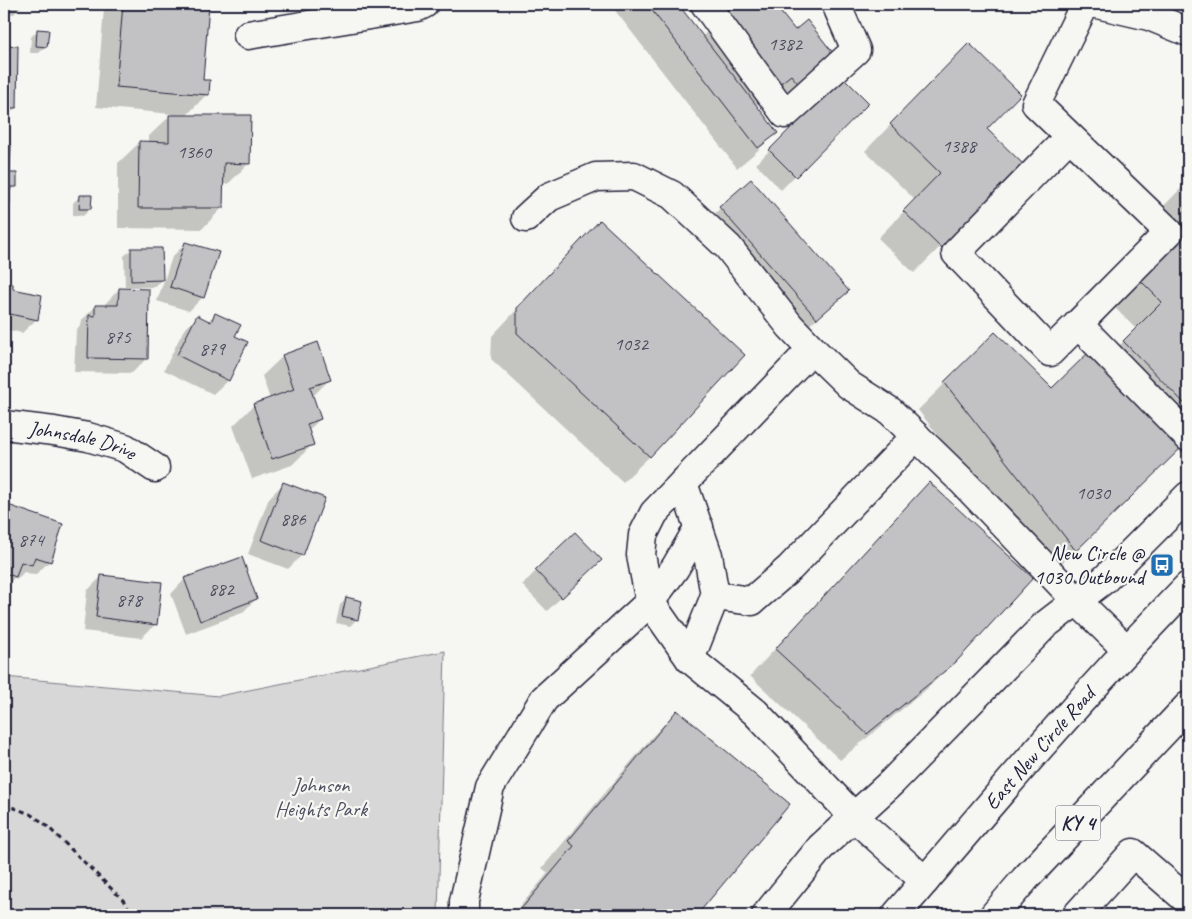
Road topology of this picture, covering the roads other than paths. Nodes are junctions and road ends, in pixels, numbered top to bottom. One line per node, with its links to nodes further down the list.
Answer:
1 (424, 4): 7 (main road)
2 (705, 4): 3 (main road)
3 (836, 4)
4 (1085, 4): 8 (main road)
5 (1097, 4): 6 (main road)
6 (1188, 30)
7 (248, 35)
8 (1069, 137): 10 (main road); 10 (main road)
9 (526, 218): 11 (main road)
10 (1078, 324): 14 (main road)
11 (812, 350): 13 (main road); 16 (main road)
12 (4, 425): 15 (main road, Johnsdale Drive)
13 (916, 436): 20 (main road); 21 (main road)
14 (1188, 438)
15 (155, 468)
16 (683, 483): 18 (main road); 22 (main road)
17 (1188, 496): 21 (main road)
18 (699, 528): 20 (main road); 22 (main road)
19 (1188, 586): 23 (main road, East New Circle Road)
20 (715, 596): 24 (main road)
21 (1077, 601): 23 (main road); 26 (main road)
22 (650, 602): 24 (main road); 29 (main road)
23 (1127, 650): 27 (main road, East New Circle Road)
24 (690, 658): 26 (main road)
25 (1188, 706): 32 (main road, KY 4)
26 (854, 817): 27 (main road); 30 (main road)
27 (925, 881): 31 (main road, East New Circle Road)
28 (1188, 901): 33 (main road)
29 (464, 915)
30 (766, 915)
31 (896, 915)
32 (994, 915)
33 (1077, 915)

